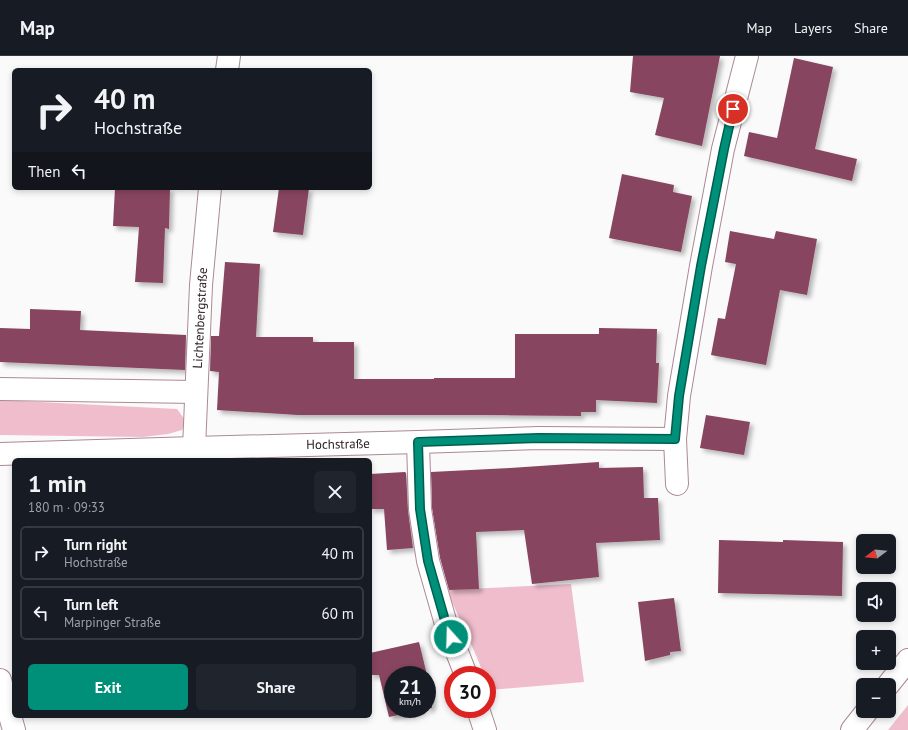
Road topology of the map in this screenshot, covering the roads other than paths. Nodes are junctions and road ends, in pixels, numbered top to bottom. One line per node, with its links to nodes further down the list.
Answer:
1 (229, 56): 3 (street)
2 (747, 56): 7 (street)
3 (227, 68)
4 (210, 190): 6 (street, Lichtenbergstraße)
5 (0, 389): 6 (street)
6 (196, 392): 9 (street, Lichtenbergstraße)
7 (675, 439): 8 (street, Hochstraße); 11 (street)
8 (418, 442): 9 (street, Hochstraße); 13 (street)
9 (194, 448): 10 (street, Hochstraße)
10 (0, 454)
11 (677, 484)
12 (908, 662): 14 (street)
13 (462, 666)
14 (894, 678)
15 (0, 680): 18 (street)
16 (481, 718): 19 (street)
17 (861, 718): 20 (street)
18 (14, 730)
19 (485, 730)
20 (852, 730)

